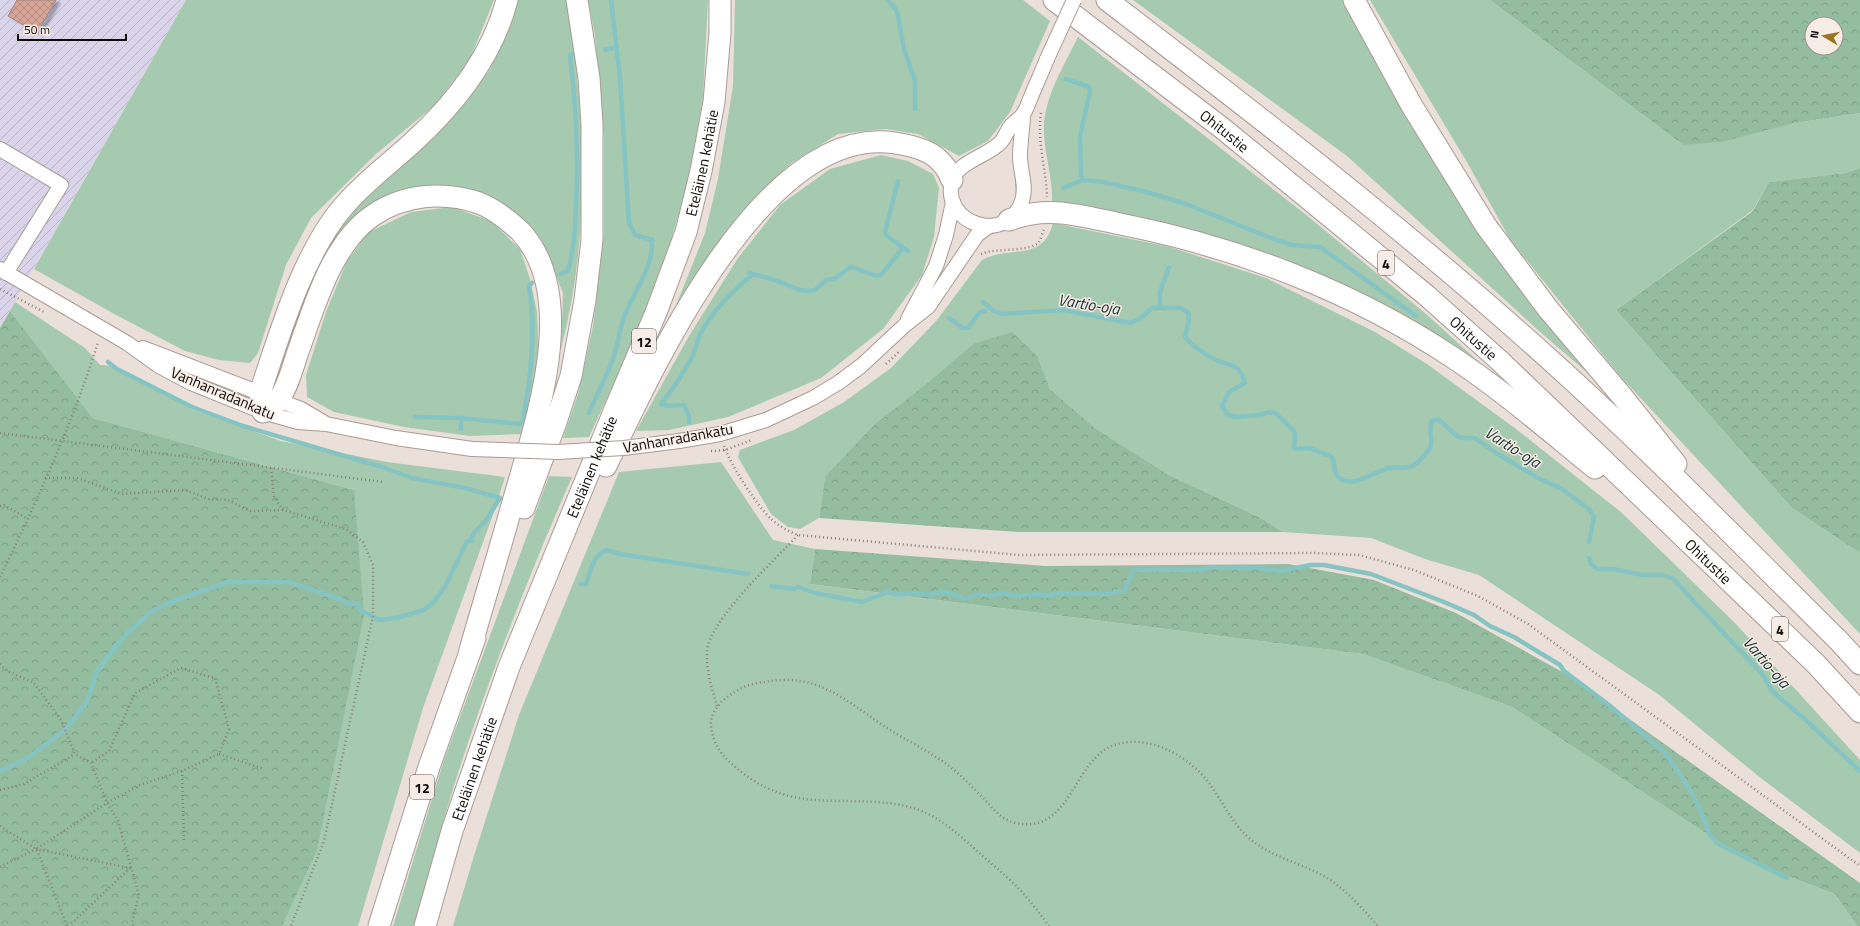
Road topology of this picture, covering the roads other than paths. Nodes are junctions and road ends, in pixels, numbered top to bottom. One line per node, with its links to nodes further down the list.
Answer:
1 (507, 0): 16 (highway)
2 (577, 0): 20 (highway, 12)
3 (720, 0): 22 (highway, Eteläinen kehätie / 12)
4 (1054, 0): 19 (highway, Ohitustie / 4)
5 (1074, 0): 8 (street, bridge)
6 (1107, 0): 18 (highway, 4)
7 (1354, 0): 18 (highway)
8 (1023, 114): 10 (street); 12 (street)
9 (0, 149): 14 (street)
10 (952, 180): 11 (street, Vanhanradankatu); 22 (highway)
11 (953, 202): 13 (street, Vanhanradankatu); 15 (street, Vanhanradankatu)
12 (1010, 220): 13 (street, Vanhanradankatu); 19 (highway)
13 (989, 226): 15 (street, Vanhanradankatu)
14 (3, 271): 16 (street, Vanhanradankatu)
15 (905, 325): 17 (street, Vanhanradankatu, bridge)
16 (267, 402): 17 (street, Vanhanradankatu); 17 (street, Vanhanradankatu); 20 (highway)
17 (326, 424)
18 (1729, 533): 21 (highway, 4)
19 (1698, 549): 23 (highway, Ohitustie / 4)
20 (470, 650): 24 (highway, 12)
21 (1860, 664)
22 (509, 666): 25 (highway, Eteläinen kehätie / 12)
23 (1860, 712)
24 (379, 926)
25 (425, 926)

